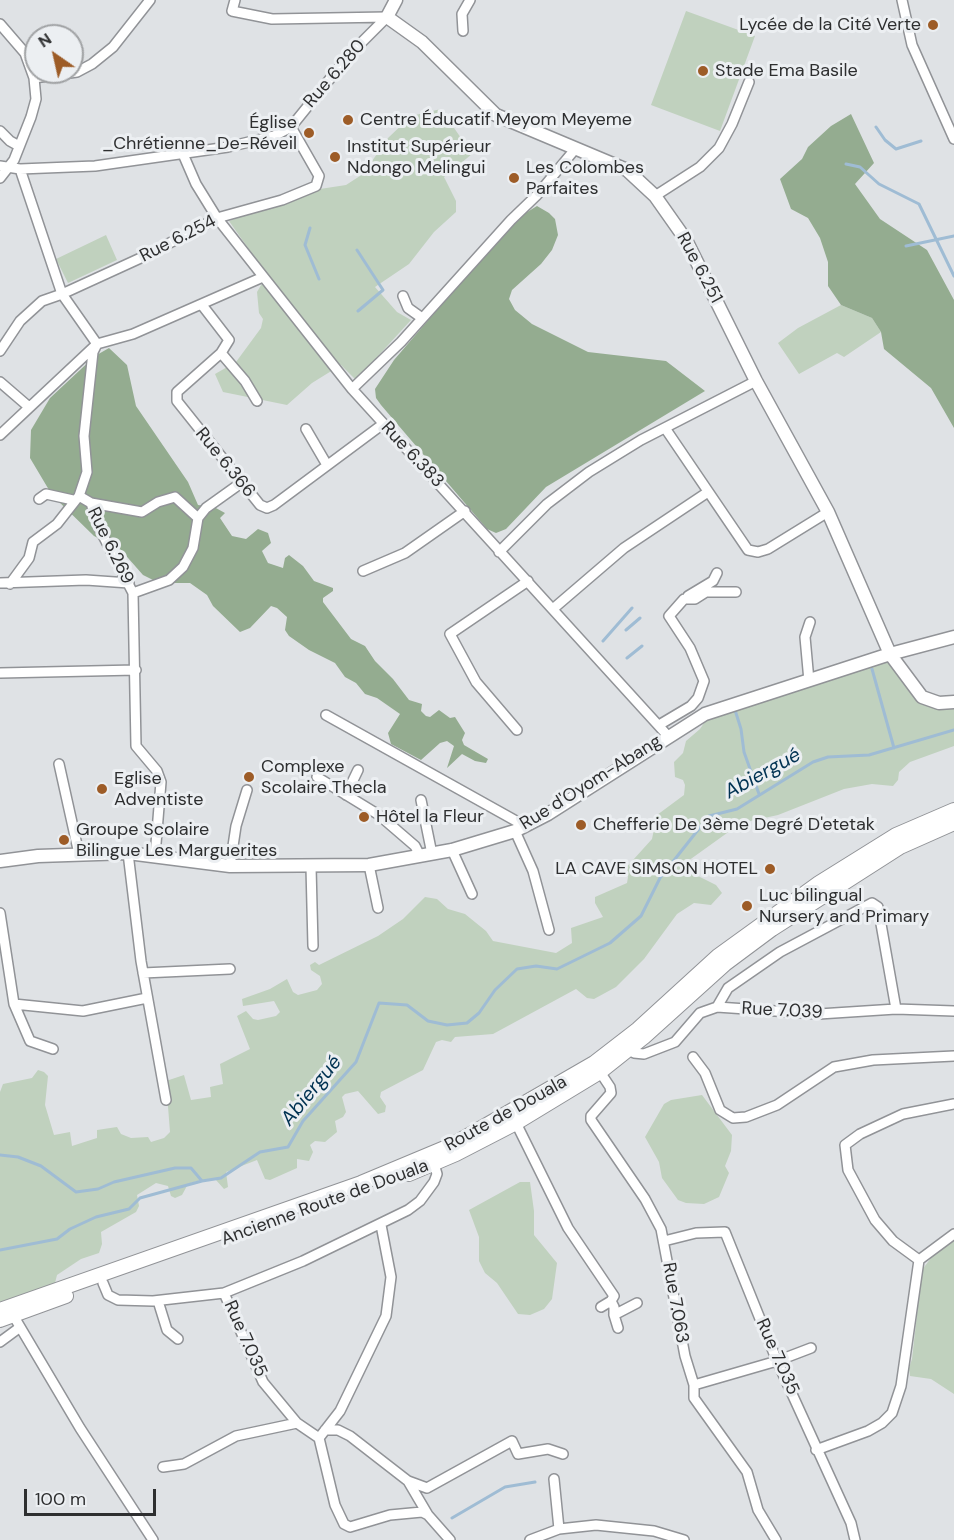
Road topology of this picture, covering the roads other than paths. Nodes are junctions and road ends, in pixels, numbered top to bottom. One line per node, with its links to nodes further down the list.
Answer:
1 (150, 0): 10 (street)
2 (235, 0): 6 (street)
3 (396, 0): 6 (main road)
4 (470, 0): 8 (street)
5 (902, 0): 15 (street)
6 (387, 17): 13 (street, Rue 6.280); 17 (main road, Rue 6.251)
7 (0, 24): 9 (street)
8 (463, 32)
9 (24, 52)
10 (84, 68)
11 (749, 82): 22 (street)
12 (35, 84): 16 (street)
13 (291, 127): 18 (street, Rue 6.280); 23 (street, Rue 6.254)
14 (0, 131): 16 (street)
15 (954, 140)
16 (20, 146): 19 (street)
17 (576, 148): 22 (main road, Rue 6.251); 28 (street)
18 (183, 154): 20 (street, Rue 6.280); 23 (street, Rue 6.383)
19 (4, 167): 20 (street, Rue 6.280); 21 (street)
20 (20, 169): 25 (street)
21 (0, 178)
22 (655, 196): 32 (main road, Rue 6.251)
23 (217, 218): 24 (street, Rue 6.383); 25 (street, Rue 6.254)
24 (262, 277): 27 (street); 34 (street, Rue 6.383)
25 (62, 294): 29 (street); 30 (street, Rue 6.254)
26 (403, 296): 28 (street)
27 (202, 305): 29 (street); 31 (street)
28 (422, 318): 34 (street)
29 (97, 344): 36 (street); 44 (street, Rue 6.269)
30 (0, 351)
31 (221, 353): 35 (street); 42 (street, Rue 6.366)
32 (756, 381): 38 (street); 48 (main road, Rue 6.251)
33 (0, 382): 36 (street)
34 (352, 389): 37 (street, Rue 6.383)
35 (257, 401)
36 (29, 407): 40 (street)
37 (383, 424): 41 (street, Rue 6.366); 47 (street, Rue 6.383)
38 (665, 428): 43 (street); 50 (street)
39 (306, 429): 41 (street)
40 (0, 435)
41 (327, 465): 42 (street, Rue 6.366)
42 (241, 483): 49 (street)
43 (708, 492): 48 (street); 59 (street)
44 (76, 498): 45 (street); 46 (street, Rue 6.269); 54 (street)
45 (39, 499)
46 (91, 503): 49 (street); 55 (street, Rue 6.269)
47 (465, 511): 50 (street, Rue 6.383); 51 (street)
48 (828, 512): 62 (main road, Rue 6.251)
49 (198, 518): 57 (street)
50 (499, 552): 53 (street, Rue 6.383)
51 (363, 570)
52 (717, 573): 58 (street)
53 (528, 581): 59 (street, Rue 6.383); 69 (street)
54 (5, 583): 55 (street)
55 (129, 583): 57 (street, Rue 6.269)
56 (736, 592): 58 (street)
57 (133, 593): 63 (street, Rue 6.269)
58 (684, 599): 68 (street)
59 (554, 608): 68 (street, Rue 6.383)
60 (810, 622): 65 (street)
61 (954, 638): 62 (main road, Rue d'Oyom-Abang)
62 (890, 654): 65 (main road, Rue d'Oyom-Abang); 66 (main road, Rue 6.251)
63 (136, 670): 64 (street); 83 (street, Rue 6.269)
64 (0, 673)
65 (809, 681): 70 (main road, Rue d'Oyom-Abang)
66 (954, 702)
67 (326, 714): 79 (street)
68 (659, 725): 70 (street, Rue 6.383)
69 (517, 730)
70 (668, 736): 79 (main road, Rue d'Oyom-Abang)
71 (59, 764): 82 (street)
72 (358, 770): 75 (street)
73 (317, 777): 75 (street)
74 (247, 789): 86 (street)
75 (346, 795): 84 (street)
76 (421, 800): 84 (street)
77 (954, 810): 109 (main road, Route de Douala)
78 (954, 823): 101 (main road, Ancienne Route de Douala)
79 (520, 828): 80 (main road, Rue d'Oyom-Abang); 92 (street)
80 (452, 850): 84 (main road, Rue d'Oyom-Abang); 89 (street)
81 (128, 853): 82 (main road, Rue d'Oyom-Abang); 83 (main road, Rue d'Oyom-Abang); 95 (street)
82 (79, 854): 85 (main road, Rue d'Oyom-Abang)
83 (155, 856): 86 (main road, Rue d'Oyom-Abang)
84 (426, 856): 87 (main road, Rue d'Oyom-Abang)
85 (0, 861)
86 (230, 866): 88 (main road, Rue d'Oyom-Abang)
87 (369, 866): 88 (main road, Rue d'Oyom-Abang); 90 (street)
88 (311, 867): 93 (street)
89 (472, 894)
90 (378, 908)
91 (0, 913): 97 (street)
92 (549, 930)
93 (313, 946)
94 (230, 969): 95 (street)
95 (143, 974): 96 (street)
96 (147, 998): 97 (street); 106 (street)
97 (14, 1004): 102 (street)
98 (717, 1007): 99 (street, Rue 7.039); 99 (street); 101 (street, Rue 7.039)
99 (896, 1009): 100 (street, Rue 7.039)
100 (954, 1011)
101 (631, 1048): 105 (main road, Ancienne Route de Douala)
102 (53, 1049)
103 (954, 1056): 104 (street)
104 (693, 1057)
105 (600, 1072): 108 (main road, Ancienne Route de Douala); 113 (street, Rue 7.063)
106 (166, 1100)
107 (954, 1104): 114 (street)
108 (516, 1123): 109 (main road, Ancienne Route de Douala); 117 (street)
109 (454, 1150): 110 (main road, Ancienne Route de Douala); 122 (main road, Route de Douala)
110 (434, 1164): 111 (street); 115 (main road, Ancienne Route de Douala)
111 (381, 1225): 116 (street); 130 (street)
112 (954, 1234): 114 (street)
113 (664, 1241): 127 (street, Rue 7.035); 128 (street, Rue 7.063)
114 (919, 1260): 131 (street)
115 (103, 1283): 118 (street); 122 (main road, Ancienne Route de Douala)
116 (224, 1293): 118 (street); 129 (street, Rue 7.035)
117 (612, 1299): 120 (street); 121 (street)
118 (158, 1301): 124 (street)
119 (637, 1303): 121 (street)
120 (601, 1307)
121 (614, 1316): 123 (street)
122 (8, 1318): 125 (street); 138 (street)
123 (618, 1328)
124 (178, 1339)
125 (0, 1342)
126 (811, 1348): 127 (street)
127 (777, 1361): 128 (street); 131 (street, Rue 7.035)
128 (694, 1385): 142 (street, Rue 7.063)
129 (297, 1423): 130 (street, Rue 7.035); 133 (street)
130 (325, 1430): 135 (street); 136 (street)
131 (816, 1450): 143 (street, Rue 7.035)
132 (563, 1454): 135 (street)
133 (163, 1467)
134 (554, 1479): 137 (street)
135 (408, 1481): 136 (street)
136 (429, 1515): 139 (street)
137 (559, 1529): 140 (street); 141 (street)
138 (153, 1540)
139 (450, 1540)
140 (530, 1540)
141 (684, 1540)
142 (776, 1540)
143 (855, 1540)

